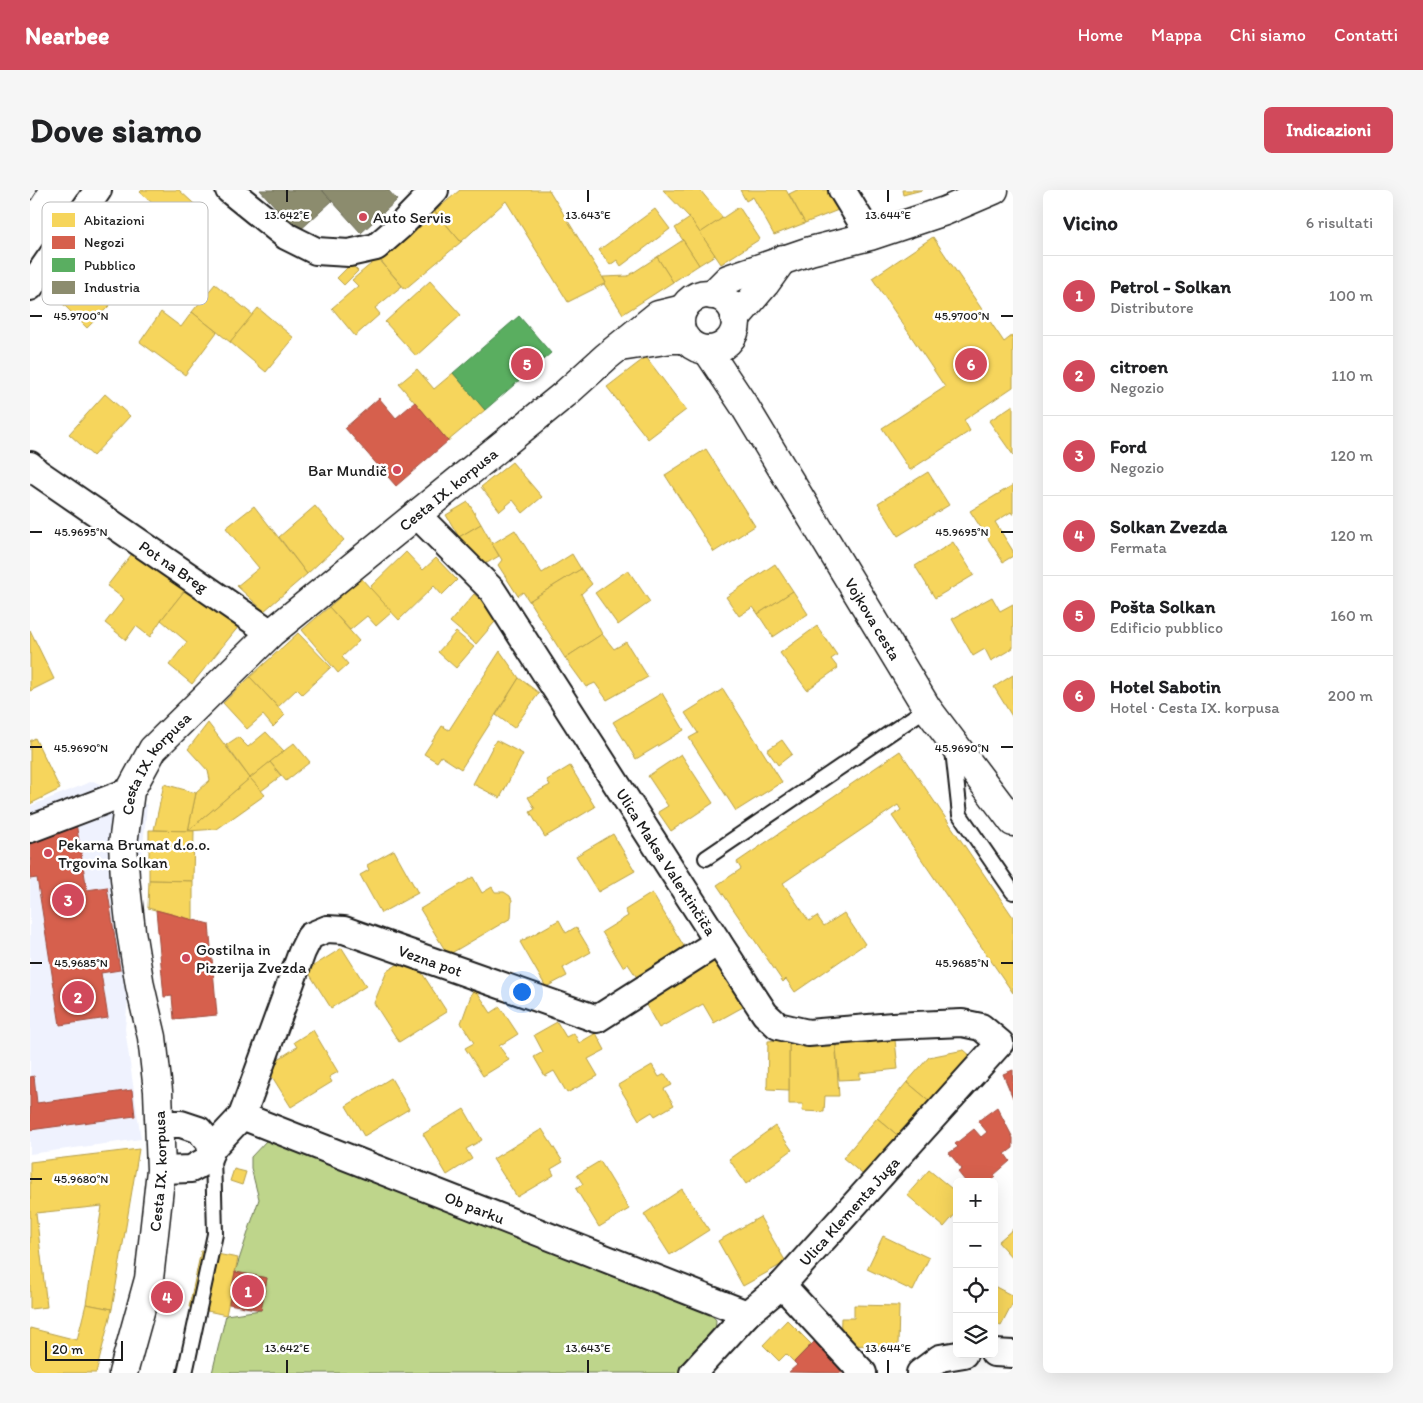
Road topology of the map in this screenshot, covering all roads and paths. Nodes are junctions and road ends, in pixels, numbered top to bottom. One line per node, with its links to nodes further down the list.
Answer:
1 (98, 190): 6 (street)
2 (229, 190): 3 (street)
3 (435, 190)
4 (842, 190): 7 (street)
5 (994, 190): 7 (main road, Cesta IX. korpusa)
6 (90, 202)
7 (870, 236): 8 (main road, Cesta IX. korpusa)
8 (784, 259): 11 (main road, Cesta IX. korpusa); 13 (main road)
9 (42, 270): 10 (street)
10 (30, 287)
11 (712, 295): 12 (main road, Cesta IX. korpusa); 13 (main road)
12 (683, 309): 13 (main road); 14 (main road, Cesta IX. korpusa)
13 (714, 337): 14 (main road); 18 (main road, Vojkova cesta)
14 (618, 347): 16 (main road, Cesta IX. korpusa)
15 (30, 464): 17 (street, Pot na Breg)
16 (417, 515): 17 (main road, Cesta IX. korpusa); 25 (street, Ulica Maksa Valentinčiča)
17 (271, 632): 20 (main road, Cesta IX. korpusa)
18 (927, 708): 19 (main road, Vojkova cesta); 23 (lane)
19 (952, 739): 21 (main road, Vojkova cesta); 24 (lane)
20 (130, 791): 22 (street); 28 (main road, Cesta IX. korpusa)
21 (1013, 822)
22 (30, 829)
23 (706, 858)
24 (1013, 892)
25 (718, 942): 26 (street, Ulica Maksa Valentinčiča); 27 (street, Vezna pot)
26 (1007, 1039): 31 (street, Ulica Klementa Juga)
27 (242, 1116): 29 (street); 32 (street, Ob parku)
28 (161, 1124): 29 (street); 30 (main road, Cesta IX. korpusa)
29 (213, 1146): 30 (street); 37 (lane)
30 (162, 1170): 36 (main road, Cesta IX. korpusa)
31 (782, 1286): 32 (street, Ulica Klementa Juga); 39 (street)
32 (747, 1314): 38 (street, Ulica Klementa Juga)
33 (998, 1353): 34 (street)
34 (1013, 1354)
35 (953, 1356): 40 (street)
36 (124, 1373)
37 (185, 1373)
38 (693, 1373)
39 (863, 1373)
40 (920, 1373)

